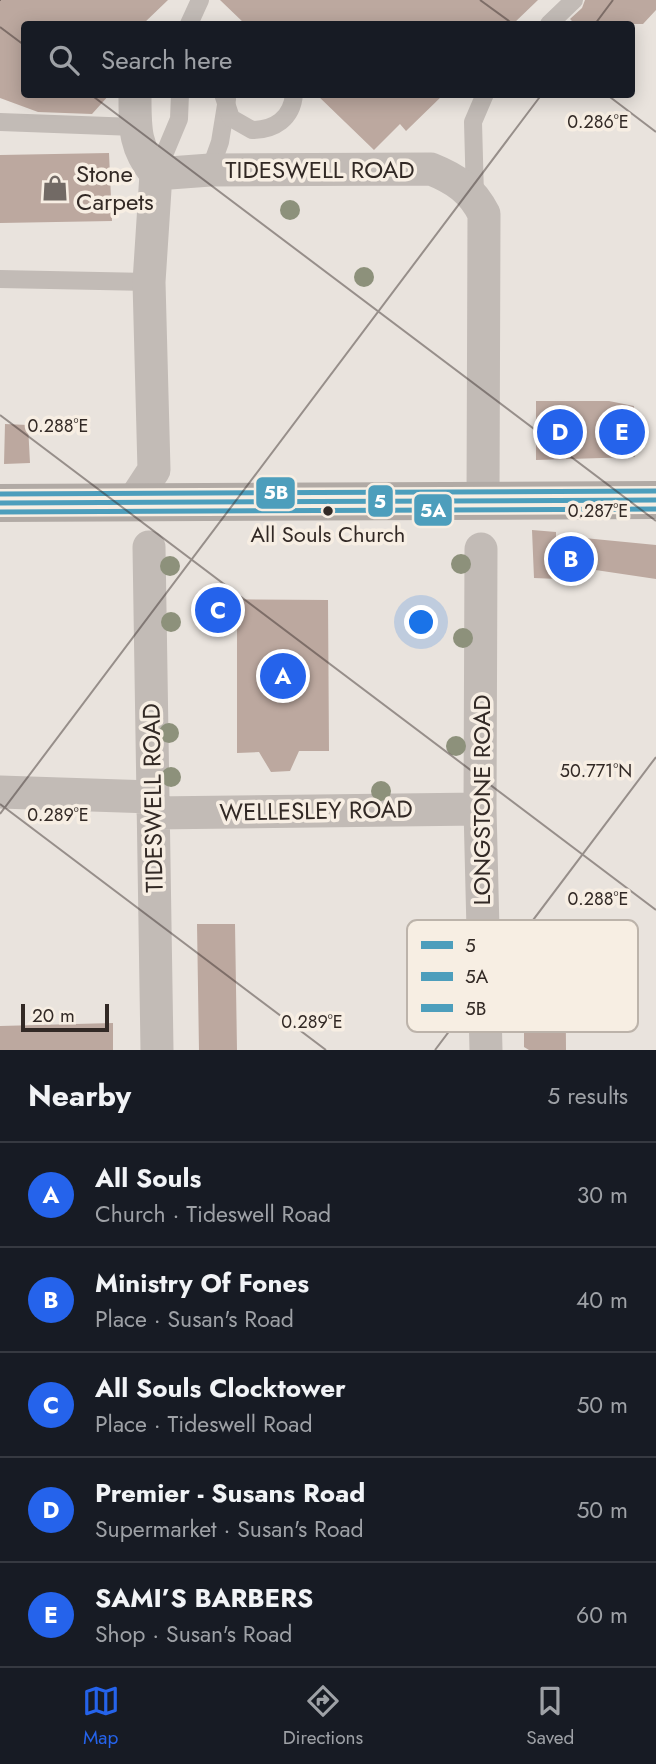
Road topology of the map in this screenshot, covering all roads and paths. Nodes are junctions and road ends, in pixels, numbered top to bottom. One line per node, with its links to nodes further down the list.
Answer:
1 (200, 0): 3 (lane)
2 (574, 0): 4 (lane)
3 (190, 21)
4 (552, 21)
5 (135, 98): 12 (street)
6 (180, 98): 14 (lane)
7 (224, 98): 9 (lane, bridge)
8 (224, 98): 13 (lane)
9 (290, 98)
10 (483, 98): 15 (lane)
11 (0, 122): 12 (lane)
12 (135, 127): 14 (street)
13 (211, 170): 14 (street, TIDESWELL ROAD); 15 (street, TIDESWELL ROAD)
14 (156, 174): 17 (street)
15 (475, 196): 18 (street)
16 (0, 279): 17 (lane)
17 (149, 282): 20 (street)
18 (483, 500): 19 (main road); 20 (main road)
19 (656, 500)
20 (133, 502): 21 (main road)
21 (0, 503)
22 (149, 547): 25 (street, TIDESWELL ROAD)
23 (481, 549): 26 (street, LONGSTONE ROAD)
24 (0, 792): 25 (street, WELLESLEY ROAD)
25 (153, 805): 26 (street, WELLESLEY ROAD); 29 (street, TIDESWELL ROAD)
26 (480, 809): 27 (street, LONGSTONE ROAD)
27 (483, 920)
28 (486, 1032): 30 (street, LONGSTONE ROAD)
29 (157, 1050)
30 (486, 1050)

